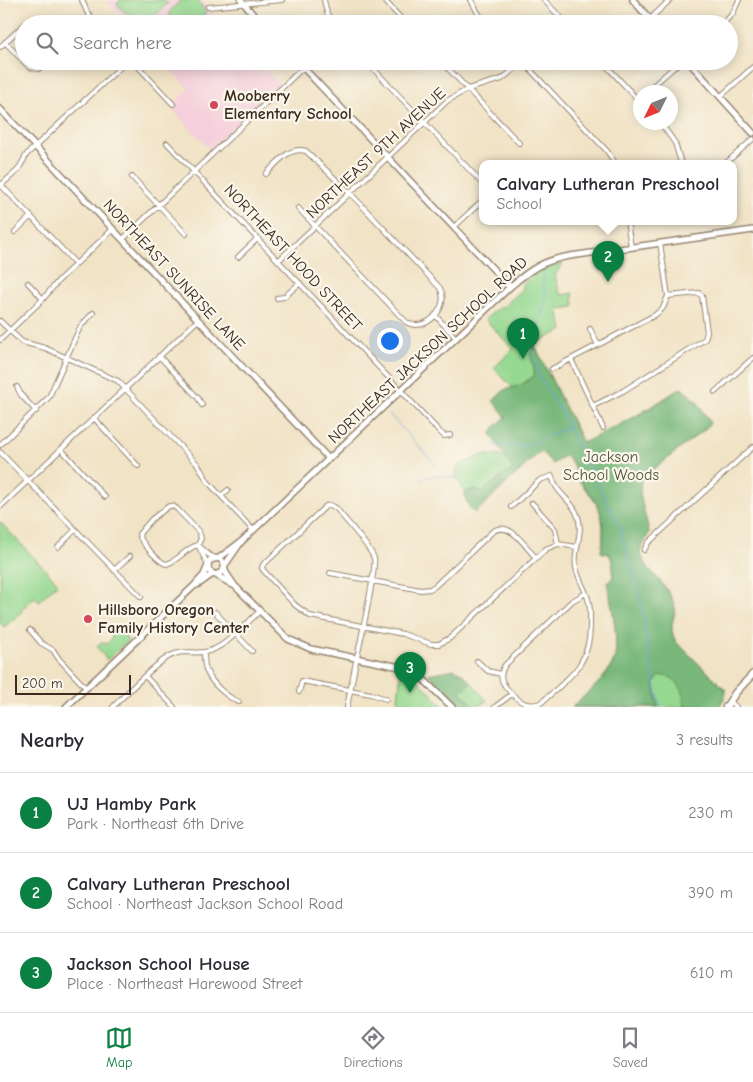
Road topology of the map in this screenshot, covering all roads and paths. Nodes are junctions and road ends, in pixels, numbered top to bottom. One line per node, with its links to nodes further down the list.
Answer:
1 (82, 0): 12 (street)
2 (282, 0): 10 (street)
3 (324, 0): 14 (street)
4 (384, 0): 15 (street)
5 (471, 0): 16 (street)
6 (544, 0): 17 (street)
7 (632, 0): 18 (street)
8 (670, 0): 19 (street)
9 (739, 0): 20 (street)
10 (242, 2): 11 (street); 13 (street)
11 (208, 7)
12 (90, 15)
13 (253, 15)
14 (329, 15)
15 (398, 15)
16 (480, 15)
17 (558, 15)
18 (646, 15)
19 (657, 15)
20 (731, 15)
21 (15, 33): 22 (street)
22 (5, 42): 23 (street); 24 (street)
23 (0, 47)
24 (15, 52)
25 (753, 67): 40 (street)
26 (117, 70): 49 (street)
27 (141, 70): 41 (street)
28 (301, 70): 54 (street)
29 (305, 70): 50 (street)
30 (375, 70): 43 (street)
31 (449, 70): 38 (street)
32 (513, 70): 38 (street, NORTHEAST 9TH AVENUE)
33 (531, 70): 51 (street)
34 (611, 70): 39 (street)
35 (671, 70): 37 (street)
36 (696, 70): 40 (street)
37 (654, 85)
38 (468, 90): 43 (street, NORTHEAST 9TH AVENUE); 48 (street)
39 (633, 93)
40 (720, 97): 45 (street)
41 (173, 104)
42 (0, 109): 49 (street, NORTHEAST SUNRISE LANE)
43 (425, 122): 50 (street, NORTHEAST 9TH AVENUE); 57 (street)
44 (666, 130): 52 (street)
45 (753, 133)
46 (753, 139): 53 (street)
47 (167, 143): 54 (street, NORTHEAST HOOD STREET)
48 (519, 143)
49 (36, 147): 58 (street); 67 (street, NORTHEAST SUNRISE LANE)
50 (388, 157): 59 (street, NORTHEAST 9TH AVENUE); 66 (street)
51 (612, 160)
52 (679, 160)
53 (729, 160)
54 (195, 172): 61 (street); 71 (street, NORTHEAST HOOD STREET)
55 (266, 174): 59 (street)
56 (132, 177): 61 (street)
57 (479, 180)
58 (0, 185): 63 (street)
59 (350, 193): 65 (street, NORTHEAST 9TH AVENUE); 85 (street)
60 (479, 204): 66 (street)
61 (159, 206): 70 (street); 72 (street)
62 (298, 208): 65 (street)
63 (31, 216): 69 (street); 77 (street)
64 (627, 225): 74 (street)
65 (315, 226): 76 (street, NORTHEAST 9TH AVENUE); 85 (street)
66 (454, 227): 80 (street)
67 (113, 228): 72 (street, NORTHEAST SUNRISE LANE); 77 (street)
68 (753, 230): 73 (street, NORTHEAST JACKSON SCHOOL ROAD)
69 (15, 232)
70 (186, 234)
71 (258, 238): 75 (street); 76 (street, NORTHEAST HOOD STREET)
72 (123, 239): 86 (street, NORTHEAST SUNRISE LANE)
73 (660, 243): 74 (street, NORTHEAST JACKSON SCHOOL ROAD); 81 (street)
74 (632, 247): 80 (street, NORTHEAST JACKSON SCHOOL ROAD)
75 (238, 257)
76 (278, 260): 79 (street, NORTHEAST HOOD STREET)
77 (76, 264): 83 (street)
78 (28, 283): 83 (street)
79 (300, 283): 82 (street); 100 (street, NORTHEAST HOOD STREET)
80 (510, 287): 90 (street, NORTHEAST JACKSON SCHOOL ROAD)
81 (668, 296): 92 (street); 103 (street)
82 (277, 298)
83 (44, 299): 89 (street)
84 (93, 312): 94 (street)
85 (435, 315): 90 (street)
86 (198, 320): 93 (street); 112 (street, NORTHEAST SUNRISE LANE)
87 (0, 321): 89 (street)
88 (590, 329): 92 (street)
89 (9, 331): 91 (street); 94 (street)
90 (456, 338): 100 (street, NORTHEAST JACKSON SCHOOL ROAD)
91 (0, 340)
92 (598, 345): 96 (street)
93 (159, 356): 99 (street); 102 (street)
94 (67, 358): 99 (street); 104 (street)
95 (753, 358): 101 (street)
96 (570, 359): 97 (street); 103 (street)
97 (552, 369)
98 (17, 387): 104 (street)
99 (126, 388): 105 (street); 116 (street)
100 (401, 391): 107 (street, NORTHEAST HOOD STREET); 112 (street, NORTHEAST JACKSON SCHOOL ROAD)
101 (715, 392)
102 (202, 405)
103 (592, 406): 106 (street)
104 (36, 411): 108 (street)
105 (94, 418): 110 (street); 113 (street)
106 (603, 428)
107 (450, 435)
108 (0, 445)
109 (753, 446): 128 (street)
110 (61, 449): 114 (street); 117 (street)
111 (0, 452): 114 (street)
112 (329, 459): 122 (street, NORTHEAST JACKSON SCHOOL ROAD)
113 (138, 466)
114 (27, 481): 119 (street); 121 (street)
115 (228, 490): 116 (street)
116 (221, 496): 122 (street)
117 (105, 497)
118 (532, 503): 125 (street)
119 (0, 507)
120 (511, 507): 127 (street)
121 (75, 530): 126 (street); 134 (street)
122 (253, 530): 123 (street, NORTHEAST JACKSON SCHOOL ROAD)
123 (242, 541): 130 (street, NORTHEAST JACKSON SCHOOL ROAD); 133 (street, NORTHEAST JACKSON SCHOOL ROAD)
124 (198, 544): 124 (street); 130 (street); 132 (street)
125 (558, 544): 127 (street); 131 (street)
126 (58, 547)
127 (577, 547): 140 (street)
128 (644, 550)
129 (130, 556): 134 (street)
130 (217, 558): 132 (street); 133 (street)
131 (536, 558): 137 (street); 144 (street)
132 (208, 565): 136 (street); 138 (street)
133 (224, 567): 136 (street); 139 (street)
134 (114, 570): 141 (street)
135 (330, 573): 137 (street)
136 (215, 574): 138 (street); 139 (street)
137 (372, 581): 144 (street); 144 (street)
138 (194, 586): 154 (street)
139 (235, 586): 143 (street)
140 (586, 593): 151 (street); 161 (street)
141 (140, 598)
142 (215, 612): 146 (street)
143 (259, 612): 146 (street); 149 (street)
144 (363, 626): 149 (street)
145 (30, 630): 154 (street)
146 (235, 634): 147 (street); 148 (street)
147 (252, 651)
148 (204, 653): 153 (street); 159 (street)
149 (357, 658): 155 (street); 166 (street)
150 (477, 661): 151 (street)
151 (501, 674): 157 (street)
152 (753, 674): 160 (main road)
153 (145, 676): 163 (street); 164 (street)
154 (86, 688): 162 (street)
155 (352, 691): 156 (street); 158 (street); 165 (street)
156 (299, 692)
157 (512, 694): 161 (street); 167 (street)
158 (386, 699)
159 (239, 702)
160 (728, 704): 168 (street)
161 (530, 706)
162 (66, 707)
163 (113, 707)
164 (174, 707)
165 (347, 707)
166 (452, 707)
167 (495, 707)
168 (736, 707)

